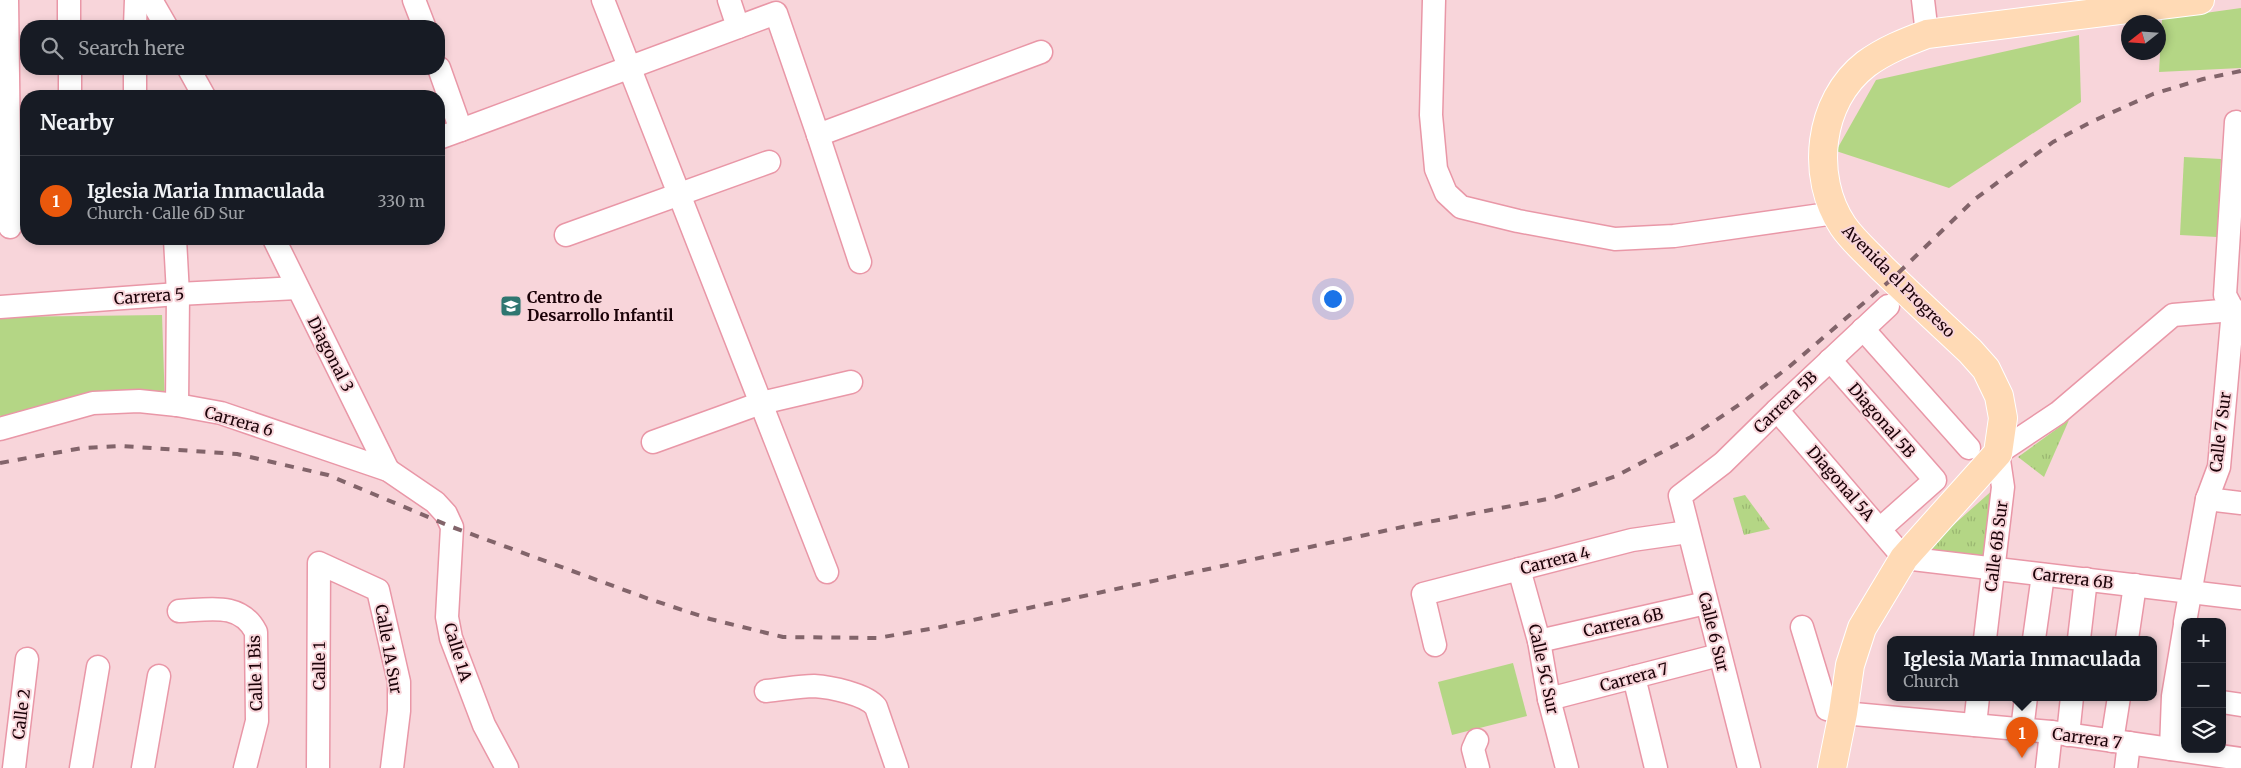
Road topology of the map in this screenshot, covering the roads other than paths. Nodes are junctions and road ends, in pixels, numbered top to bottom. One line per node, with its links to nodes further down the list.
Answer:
1 (7, 0): 35 (street)
2 (69, 0): 12 (street)
3 (136, 0): 13 (street)
4 (151, 0): 14 (street)
5 (414, 0): 15 (street)
6 (603, 0): 19 (street)
7 (729, 0): 16 (street)
8 (1434, 0): 34 (street)
9 (1924, 0): 17 (street)
10 (2200, 0): 17 (main road, Avenida el Progreso)
11 (774, 6): 16 (street); 29 (street)
12 (69, 20)
13 (136, 20)
14 (163, 20)
15 (422, 20)
16 (738, 27): 19 (street)
17 (1927, 34): 34 (main road, Avenida el Progreso)
18 (1041, 52): 29 (street)
19 (630, 68): 28 (street); 33 (street)
20 (70, 75): 24 (street)
21 (135, 75): 25 (street)
22 (192, 75): 26 (street)
23 (441, 75): 28 (street)
24 (70, 90)
25 (135, 90)
26 (201, 90)
27 (2236, 122): 32 (street, Calle 7 Sur)
28 (461, 130): 30 (street)
29 (818, 135): 40 (street)
30 (445, 136)
31 (769, 162): 33 (street)
32 (2237, 173): 39 (street, Calle 7 Sur)
33 (679, 192): 36 (street); 49 (street)
34 (1836, 213): 55 (main road, Avenida el Progreso)
35 (12, 227)
36 (566, 235)
37 (176, 245): 42 (street)
38 (277, 245): 41 (street, Diagonal 3)
39 (2234, 255): 45 (street, Calle 7 Sur)
40 (860, 262)
41 (298, 288): 42 (street, Carrera 5); 56 (street, Diagonal 3)
42 (178, 294): 44 (street, Carrera 5); 50 (street)
43 (1888, 306): 46 (street, Carrera 5B)
44 (0, 307)
45 (2237, 311): 55 (street); 58 (street, Calle 7 Sur)
46 (1863, 329): 47 (street, Carrera 5B); 54 (street)
47 (1830, 360): 51 (street, Carrera 5B); 61 (street, Diagonal 5B)
48 (851, 382): 49 (street)
49 (761, 403): 53 (street); 66 (street)
50 (177, 405): 52 (street, Carrera 6); 56 (street, Carrera 6)
51 (1777, 410): 57 (street, Carrera 5B); 61 (street, Diagonal 5A)
52 (0, 429)
53 (654, 442)
54 (1970, 448)
55 (1998, 453): 63 (main road); 64 (street, Calle 6B Sur)
56 (388, 470): 60 (street, Carrera 6)
57 (1680, 496): 62 (street, Calle 6 Sur)
58 (2207, 499): 59 (street); 71 (street, Calle 7 Sur)
59 (2241, 503)
60 (452, 527): 112 (street, Calle 1A)
61 (1880, 528): 63 (street, Diagonal 5A)
62 (1688, 532): 65 (street, Carrera 4); 73 (street, Calle 6 Sur)
63 (1904, 558): 64 (street, Carrera 6B); 98 (main road)
64 (1993, 568): 67 (street, Carrera 6B); 77 (street, Calle 6B Sur)
65 (1519, 569): 81 (street, Calle 5C Sur); 82 (street, Carrera 4)
66 (827, 572)
67 (2043, 575): 68 (street, Carrera 6B); 78 (street)
68 (2086, 579): 69 (street, Carrera 6B); 79 (street)
69 (2135, 585): 71 (street, Carrera 6B); 80 (street)
70 (378, 590): 110 (street, Calle 1); 111 (street, Calle 1A Sur)
71 (2190, 592): 72 (street, Carrera 6B); 75 (street, Calle 7 Sur)
72 (2241, 598)
73 (1706, 603): 81 (street, Carrera 6B); 83 (street, Calle 6 Sur)
74 (179, 611): 109 (street, Calle 1 Bis)
75 (2186, 618)
76 (1802, 627): 98 (street)
77 (1985, 636)
78 (2034, 636)
79 (2079, 636)
80 (2127, 636)
81 (1539, 641): 91 (street, Calle 5C Sur)
82 (1435, 644)
83 (1719, 655): 88 (street, Carrera 7); 117 (street, Calle 6 Sur)
84 (27, 659): 106 (street, Calle 2)
85 (2182, 663): 90 (street, Calle 7 Sur)
86 (98, 667): 107 (street)
87 (159, 676): 108 (street)
88 (1634, 677): 91 (street, Carrera 7); 116 (street)
89 (766, 691): 113 (street)
90 (2179, 697): 104 (street, Calle 7 Sur)
91 (1549, 699): 115 (street, Calle 5C Sur)
92 (1978, 701): 99 (street)
93 (2026, 701): 100 (street)
94 (2071, 701): 101 (street)
95 (2119, 701): 103 (street)
96 (2226, 703): 97 (street)
97 (2241, 705)
98 (1843, 713): 99 (street, Carrera 7); 118 (main road)
99 (1975, 725): 100 (street, Carrera 7)
100 (2022, 730): 101 (street, Carrera 7)
101 (2059, 734): 103 (street, Carrera 7); 119 (street)
102 (1477, 740): 114 (street)
103 (2120, 742): 104 (street, Carrera 7); 120 (street)
104 (2171, 749): 105 (street, Carrera 7)
105 (2241, 759): 121 (street)
106 (14, 768)
107 (81, 768)
108 (144, 768)
109 (245, 768)
110 (318, 768)
111 (392, 768)
112 (507, 768)
113 (897, 768)
114 (1478, 768)
115 (1567, 768)
116 (1656, 768)
117 (1749, 768)
118 (1832, 768)
119 (2047, 768)
120 (2126, 768)
121 (2239, 768)

